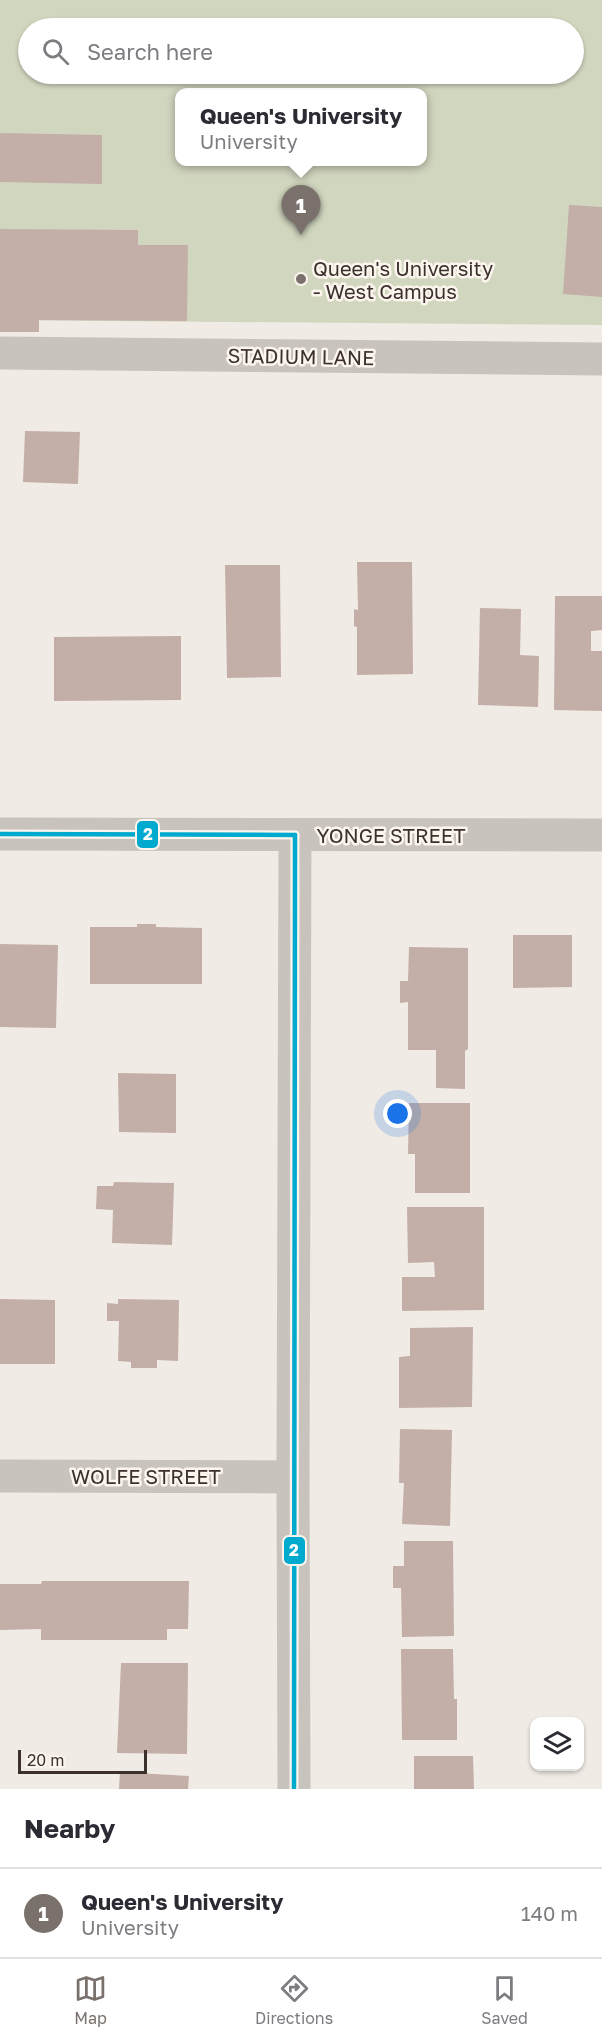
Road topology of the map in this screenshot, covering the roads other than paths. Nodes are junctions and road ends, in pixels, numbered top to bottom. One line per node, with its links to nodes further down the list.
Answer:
1 (0, 353): 2 (street, STADIUM LANE)
2 (602, 359)
3 (0, 834): 4 (street, YONGE STREET)
4 (295, 835): 5 (street, YONGE STREET); 7 (street)
5 (602, 835)
6 (0, 1476): 7 (street, WOLFE STREET)
7 (293, 1477): 8 (street)
8 (294, 1789)

